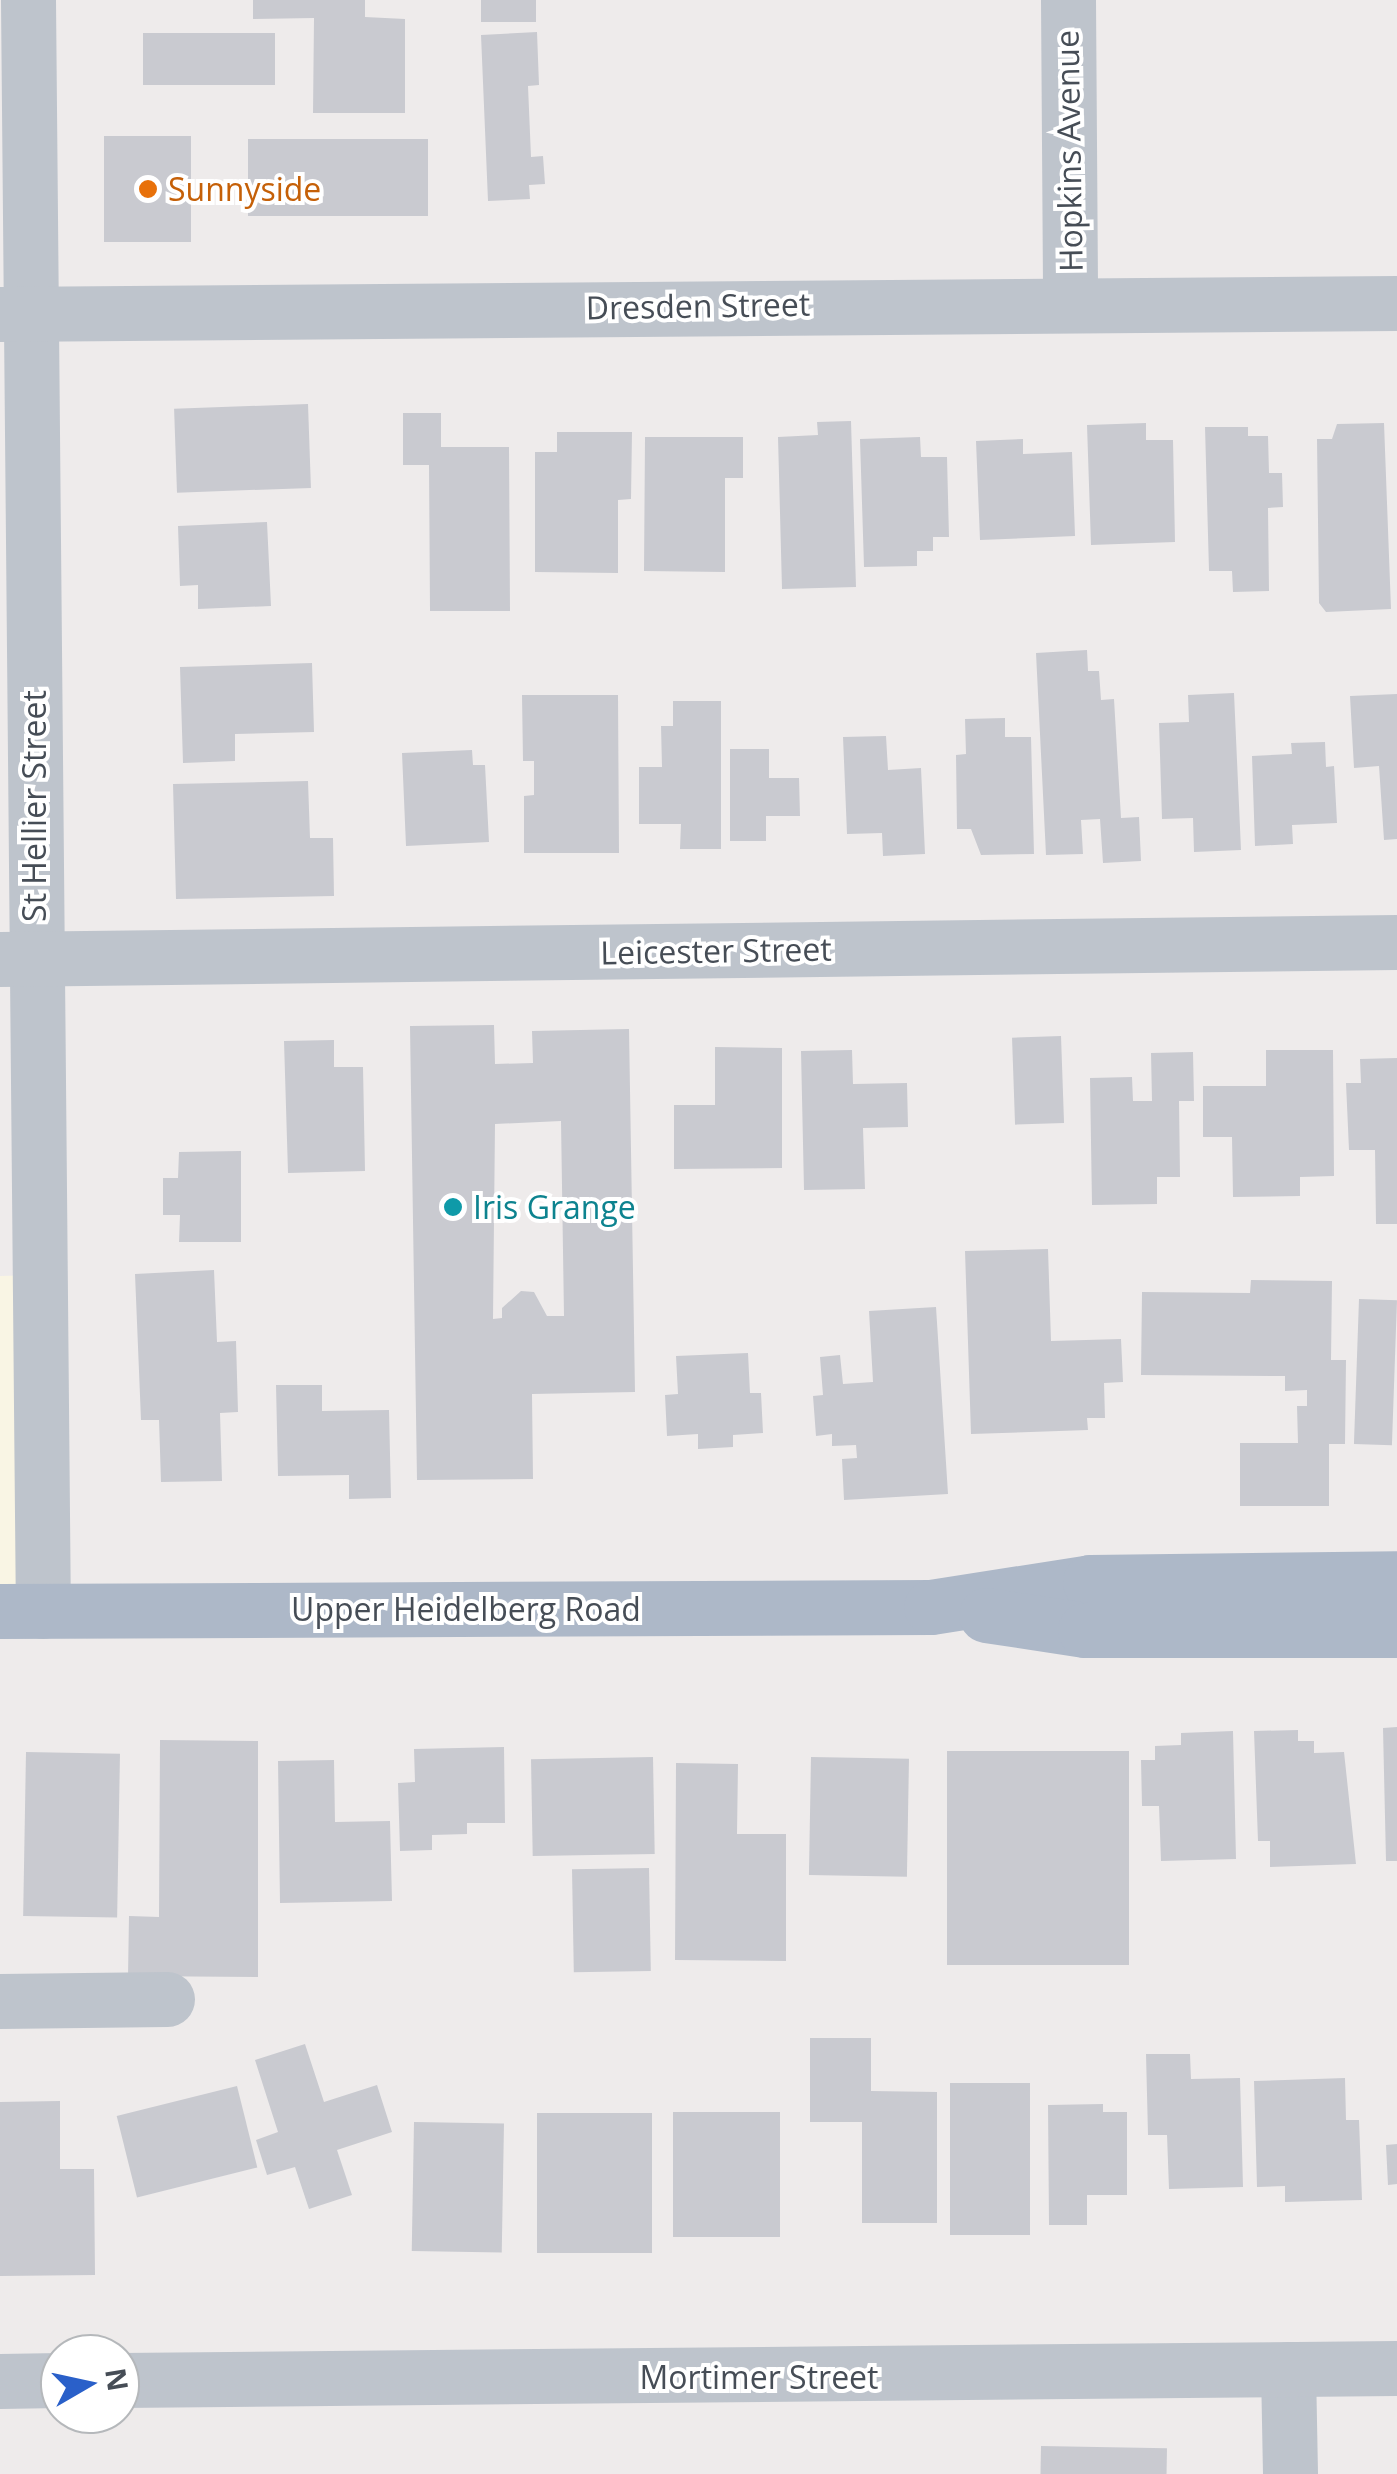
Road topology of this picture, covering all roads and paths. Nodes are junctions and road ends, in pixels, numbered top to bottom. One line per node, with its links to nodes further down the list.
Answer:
1 (28, 0): 5 (street, St Hellier Street)
2 (1068, 0): 3 (street, Hopkins Avenue)
3 (1070, 302): 4 (street, Dresden Street); 5 (street, Dresden Street)
4 (1397, 304)
5 (15, 314): 6 (street, St Hellier Street)
6 (16, 635): 8 (street, St Hellier Street)
7 (1397, 942): 8 (street, Leicester Street)
8 (18, 959): 9 (street, St Hellier Street)
9 (18, 1276): 12 (street, St Hellier Street)
10 (1397, 1578): 11 (main road, Upper Heidelberg Road)
11 (932, 1607): 12 (main road, Upper Heidelberg Road); 13 (main road, Upper Heidelberg Road)
12 (21, 1611)
13 (1397, 1630)
14 (167, 1999): 15 (street)
15 (0, 2002)
16 (1397, 2368): 17 (street, Mortimer Street)
17 (1288, 2369): 19 (street, Mortimer Street); 21 (street)
18 (40, 2380): 20 (street)
19 (140, 2380)
20 (0, 2381)
21 (1290, 2474)

